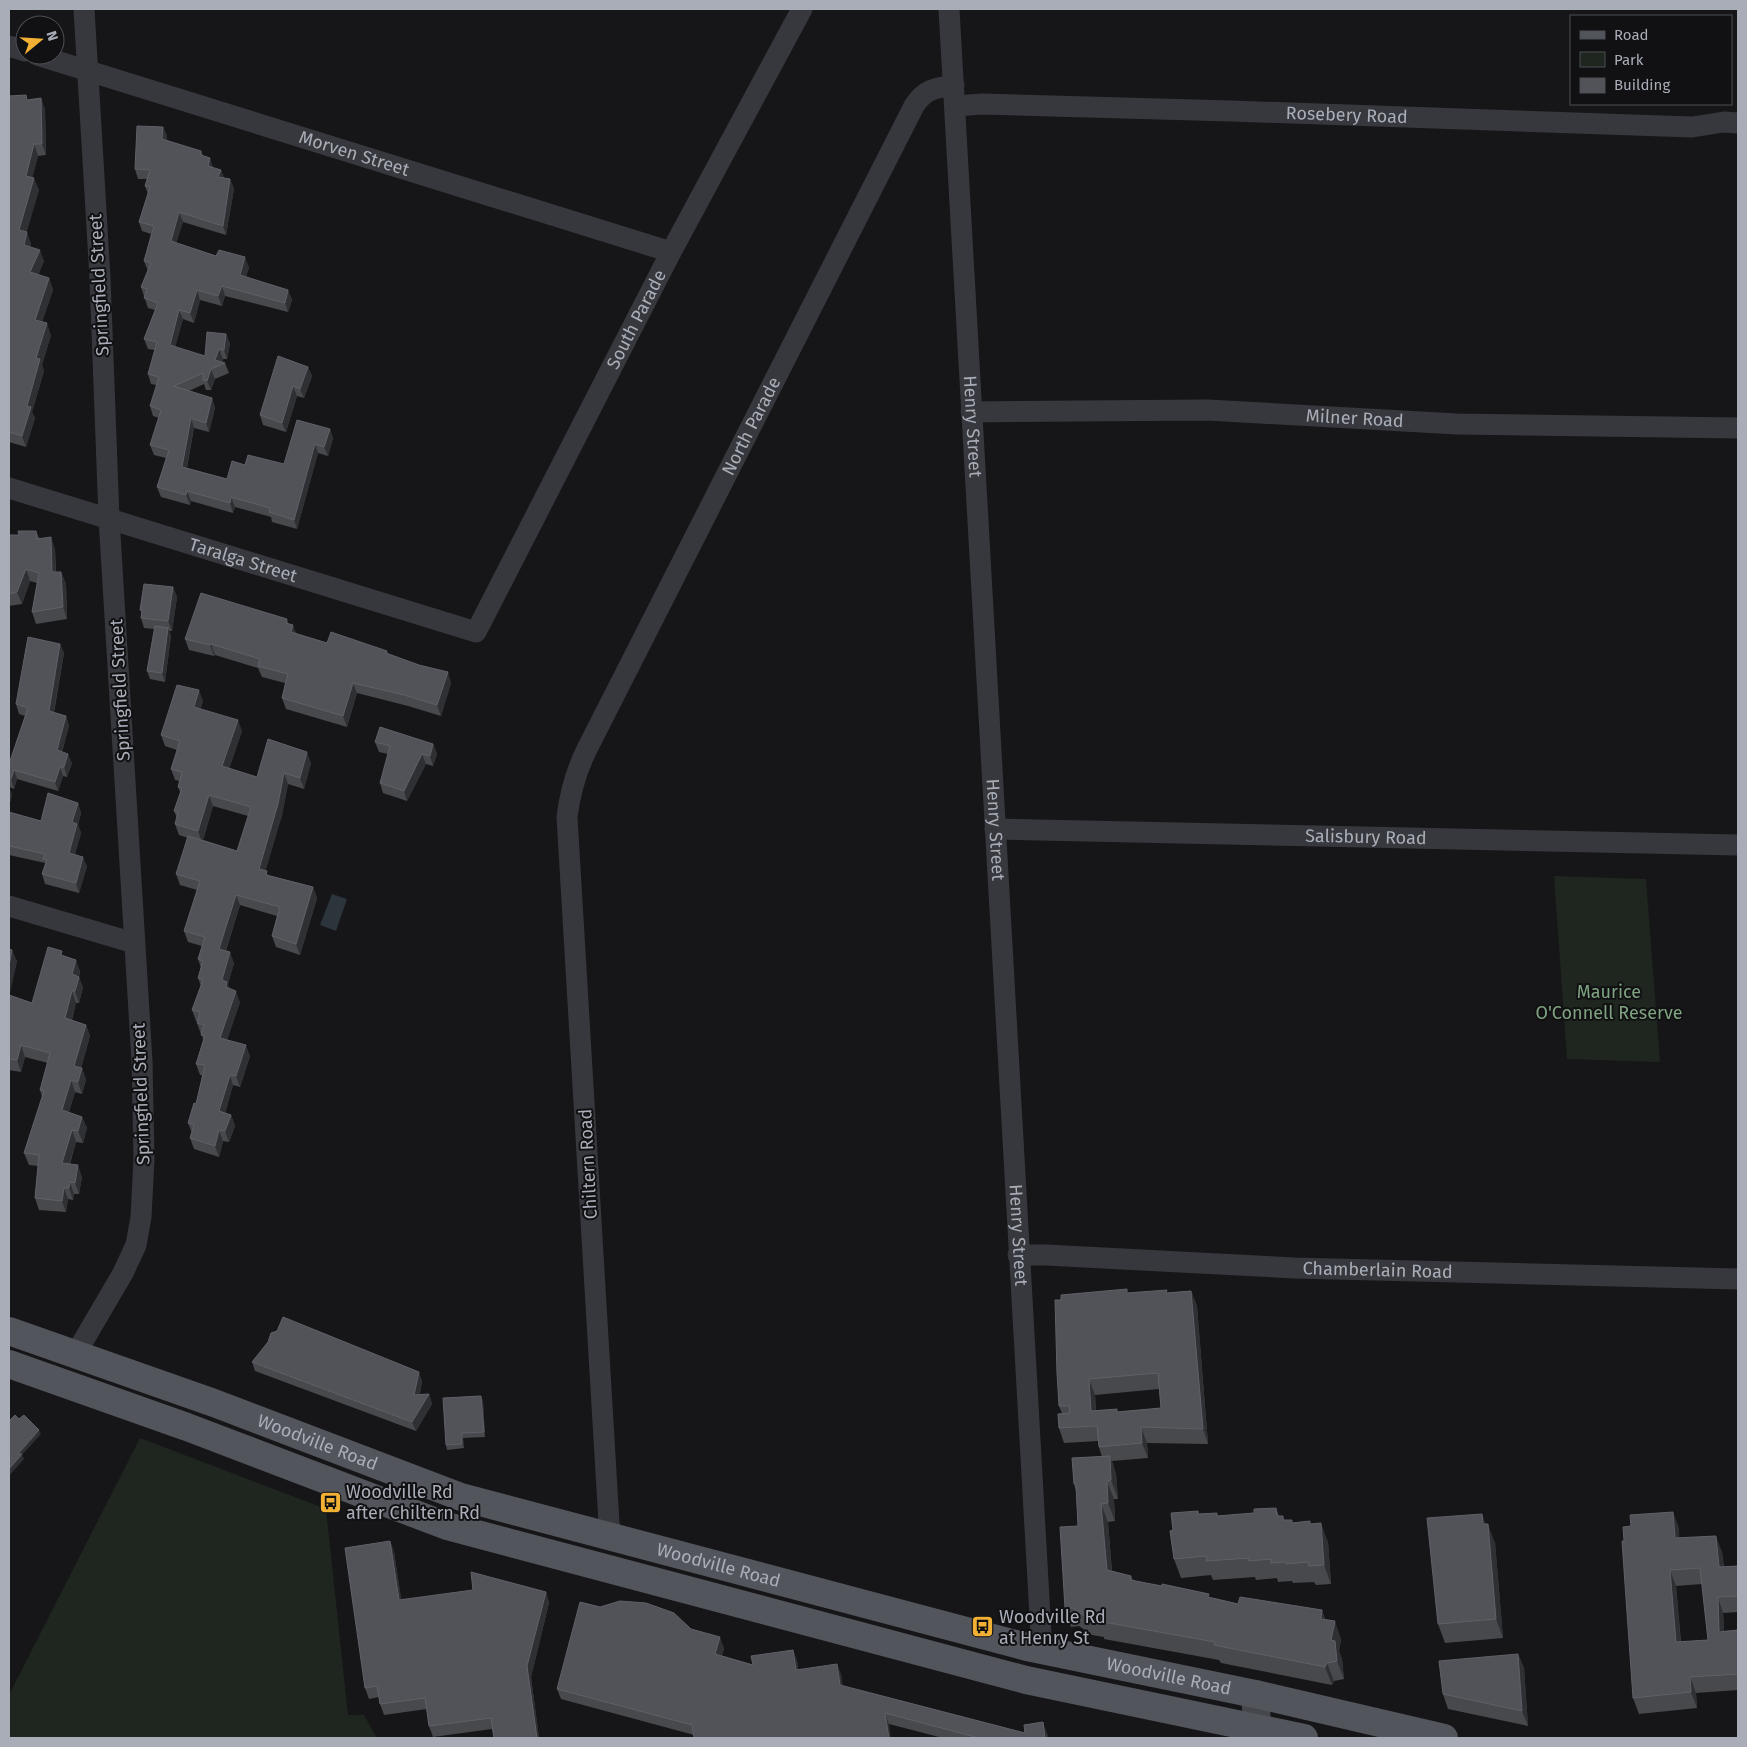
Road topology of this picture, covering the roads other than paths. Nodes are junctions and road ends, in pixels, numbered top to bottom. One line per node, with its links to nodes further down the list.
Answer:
1 (84, 9): 5 (street, Springfield Street)
2 (802, 9): 8 (street, South Parade)
3 (950, 9): 6 (street, Henry Street)
4 (65, 63): 5 (street, Morven Street)
5 (87, 70): 8 (street, Morven Street); 12 (street, Springfield Street)
6 (955, 96): 7 (street, Rosebery Road); 9 (street, Henry Street); 14 (street, North Parade)
7 (1738, 123)
8 (672, 252): 13 (street, South Parade)
9 (971, 412): 10 (street, Milner Road); 15 (street, Henry Street)
10 (1738, 428)
11 (9, 488): 12 (street, Taralga Street)
12 (110, 518): 13 (street, Taralga Street); 18 (street, Springfield Street)
13 (476, 632)
14 (572, 790): 24 (street, Chiltern Road)
15 (995, 829): 16 (street, Salisbury Road); 19 (street, Henry Street)
16 (1738, 845)
17 (9, 906): 18 (street)
18 (134, 943): 22 (street, Springfield Street)
19 (1018, 1255): 20 (street, Chamberlain Road); 25 (street, Henry Street)
20 (1738, 1279)
21 (9, 1331): 22 (main road, Woodville Road)
22 (75, 1355): 24 (main road, Woodville Road)
23 (9, 1364): 27 (main road, Woodville Road)
24 (612, 1537): 25 (main road, Woodville Road)
25 (1044, 1651): 26 (main road, Woodville Road)
26 (1255, 1694): 27 (main road); 29 (main road, Woodville Road)
27 (1257, 1734): 28 (main road, Woodville Road)
28 (1304, 1738)
29 (1444, 1738)

